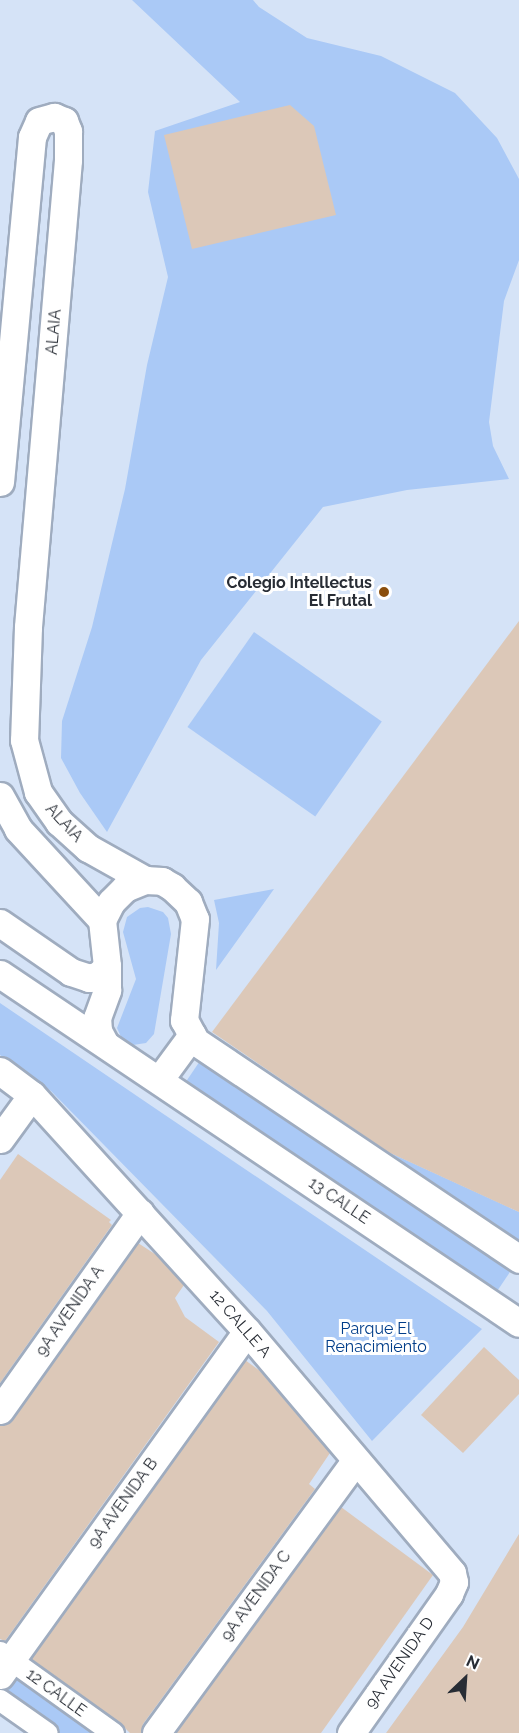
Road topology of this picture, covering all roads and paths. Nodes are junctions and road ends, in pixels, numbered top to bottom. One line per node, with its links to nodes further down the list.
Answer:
1 (0, 482): 3 (street, ALAIA)
2 (0, 796): 4 (street)
3 (145, 880): 4 (street); 8 (street)
4 (102, 920): 6 (street)
5 (0, 923): 6 (street)
6 (107, 966): 9 (street)
7 (0, 975): 9 (street, 13 CALLE)
8 (192, 1035): 11 (street); 15 (street)
9 (105, 1044): 11 (street, 13 CALLE)
10 (0, 1071): 12 (street, 12 CALLE A)
11 (159, 1080): 16 (street, 13 CALLE)
12 (33, 1095): 13 (street); 14 (street, 12 CALLE A)
13 (0, 1139)
14 (140, 1213): 17 (street, 12 CALLE A); 18 (street, 9A AVENIDA A)
15 (519, 1259)
16 (519, 1323)
17 (247, 1331): 19 (street, 12 CALLE A); 21 (street, 9A AVENIDA B)
18 (0, 1410)
19 (356, 1460): 20 (street, 12 CALLE A); 25 (street, 9A AVENIDA C)
20 (449, 1594): 26 (street, 9A AVENIDA D)
21 (5, 1662): 24 (street, 12 CALLE)
22 (0, 1700): 23 (street)
23 (47, 1733)
24 (113, 1733)
25 (156, 1733)
26 (351, 1733)

